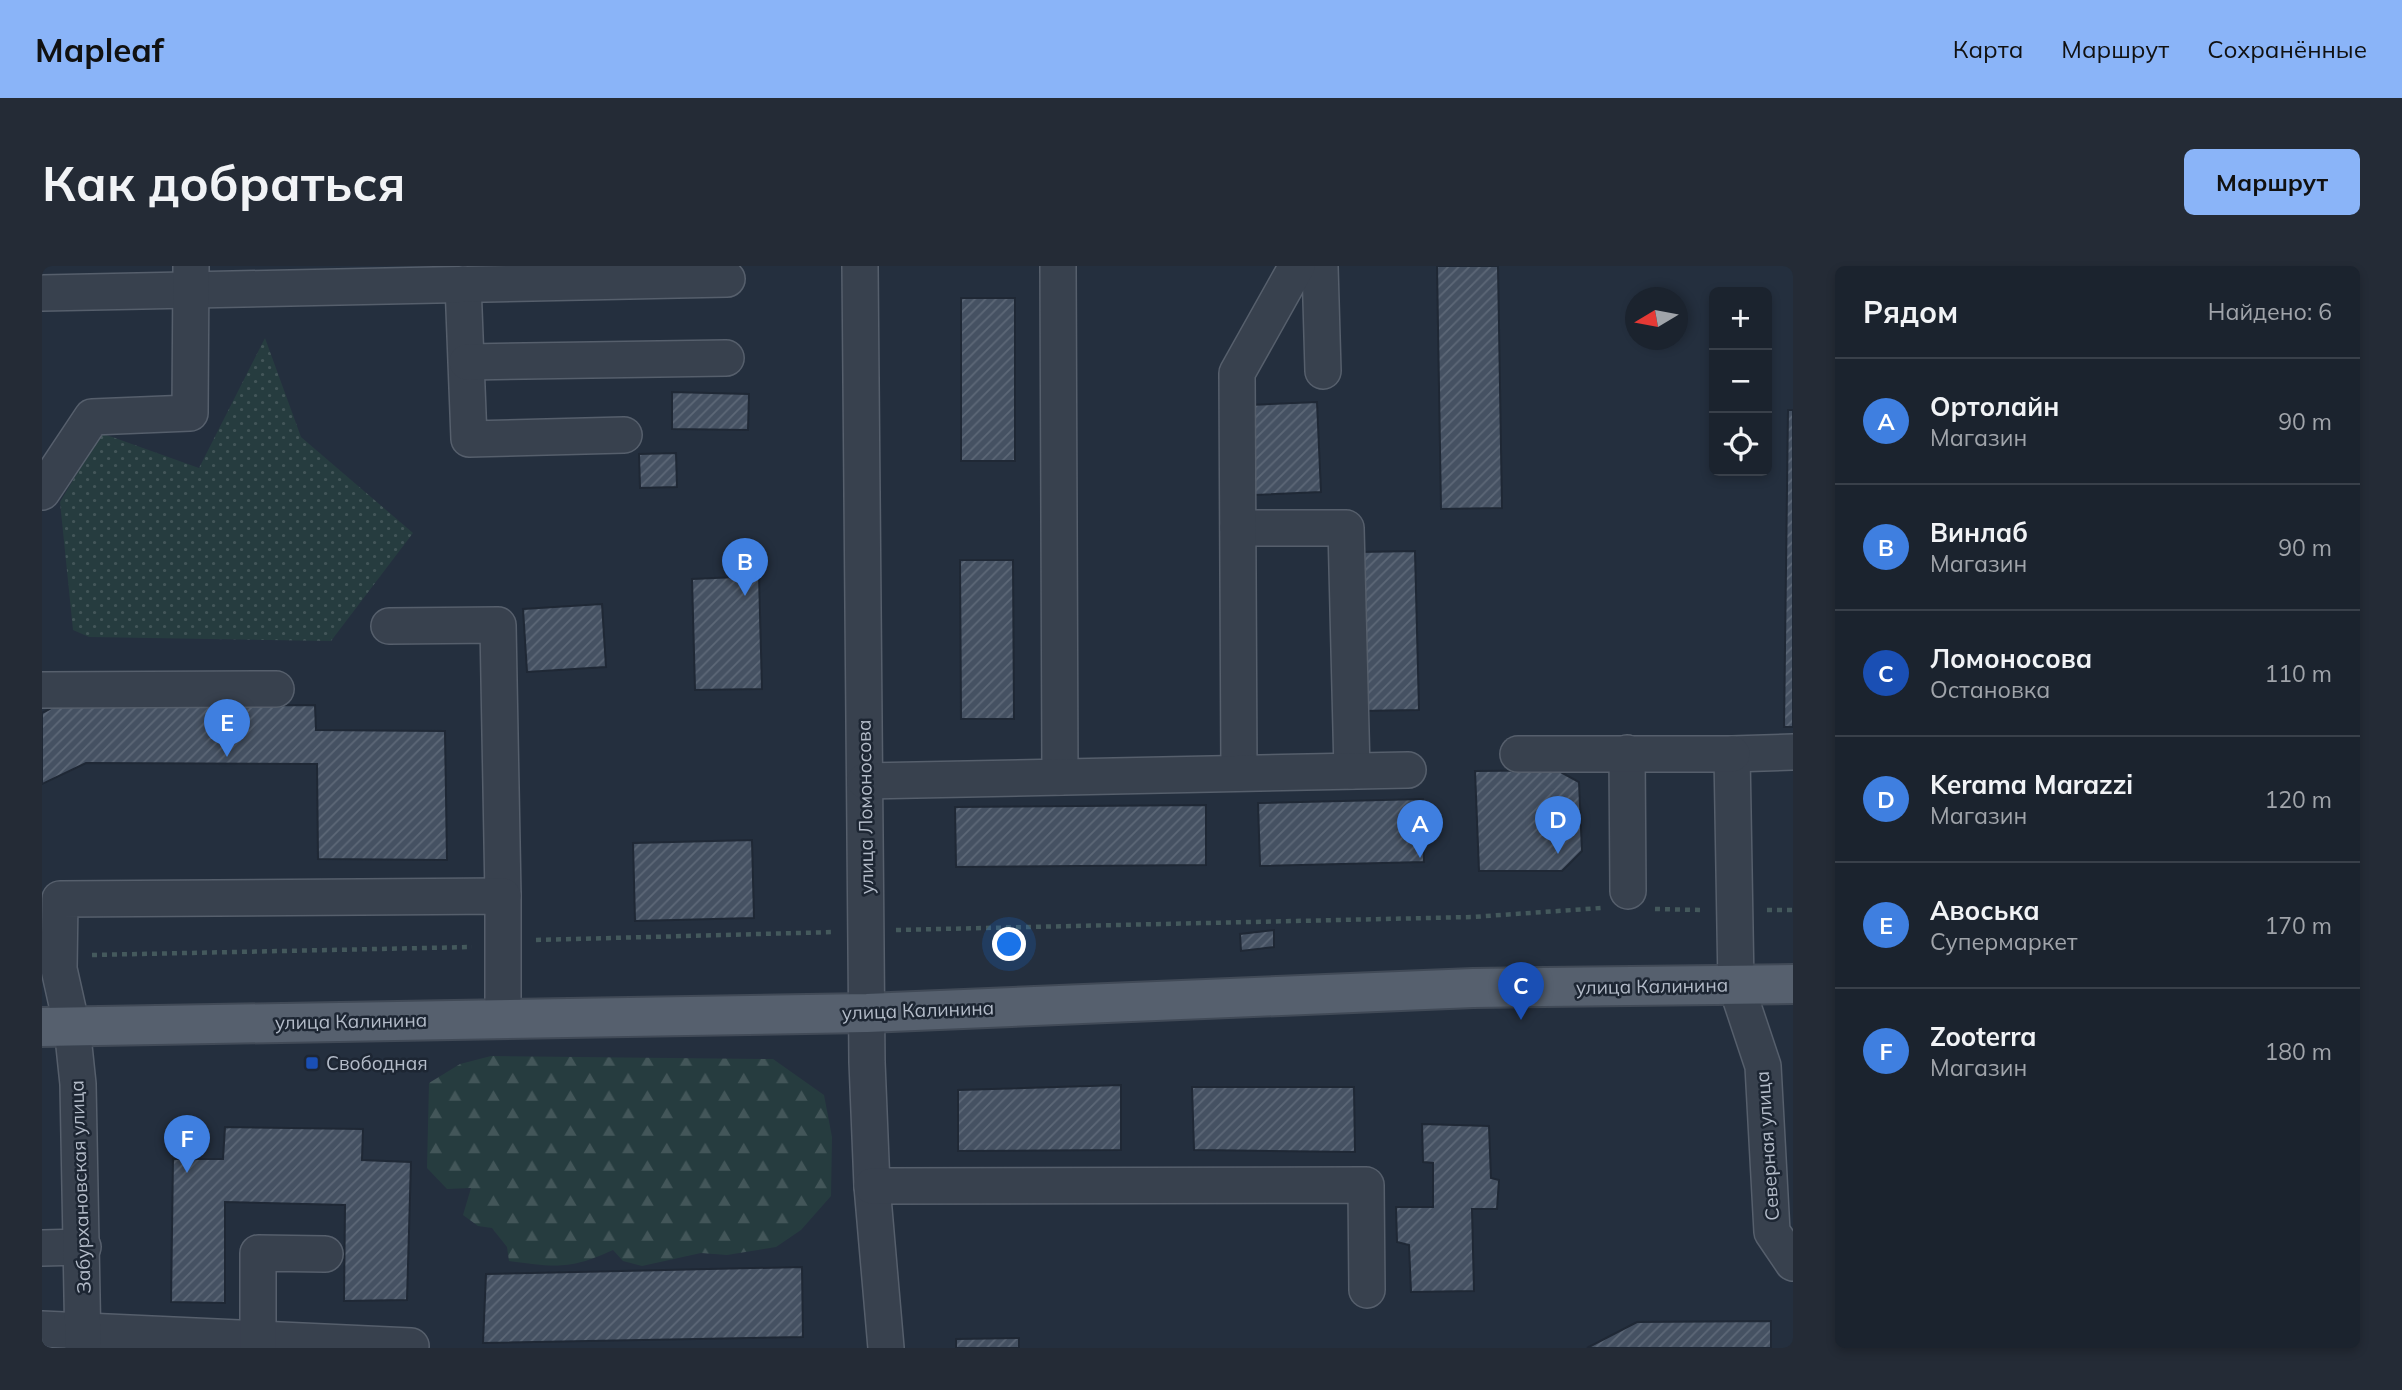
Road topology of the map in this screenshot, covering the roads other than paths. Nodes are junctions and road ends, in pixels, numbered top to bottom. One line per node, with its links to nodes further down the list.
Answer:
1 (860, 266): 26 (street, улица Ломоносова)
2 (1058, 266): 25 (street)
3 (1297, 266): 14 (street)
4 (1320, 266): 11 (street)
5 (191, 278): 7 (street); 8 (street); 13 (street)
6 (727, 279): 7 (street)
7 (463, 284): 10 (street)
8 (42, 293)
9 (726, 358): 10 (street)
10 (467, 362): 12 (street)
11 (1323, 371)
12 (624, 435)
13 (42, 492)
14 (1238, 528): 23 (street); 24 (street)
15 (388, 626): 27 (street)
16 (276, 689): 17 (street)
17 (42, 690)
18 (1793, 752): 21 (street)
19 (1518, 754): 20 (street)
20 (1627, 754): 21 (street); 28 (street)
21 (1732, 754): 29 (street, Северная улица)
22 (1408, 770): 23 (street)
23 (1352, 771): 24 (street)
24 (1239, 773): 25 (street)
25 (1060, 777): 26 (street)
26 (865, 781): 31 (street, улица Ломоносова)
27 (503, 896): 32 (street); 33 (street, Забурхановская улица)
28 (1627, 903)
29 (1736, 985): 30 (main road, улица Калинина); 31 (main road, улица Калинина); 35 (street, Северная улица)
30 (1793, 985)
31 (867, 1013): 32 (main road, улица Калинина); 34 (street, улица Ломоносова)
32 (503, 1018): 33 (main road, улица Калинина)
33 (57, 1027): 36 (street, Забурхановская улица)
34 (872, 1186): 40 (street); 45 (street, улица Ломоносова)
35 (1783, 1232): 39 (street, Северная улица)
36 (83, 1247): 37 (street); 42 (street, Забурхановская улица)
37 (42, 1248)
38 (325, 1254): 43 (street)
39 (1793, 1262)
40 (1367, 1290)
41 (42, 1329): 42 (street)
42 (83, 1338): 43 (street)
43 (258, 1343): 44 (street)
44 (411, 1346)
45 (886, 1348)

